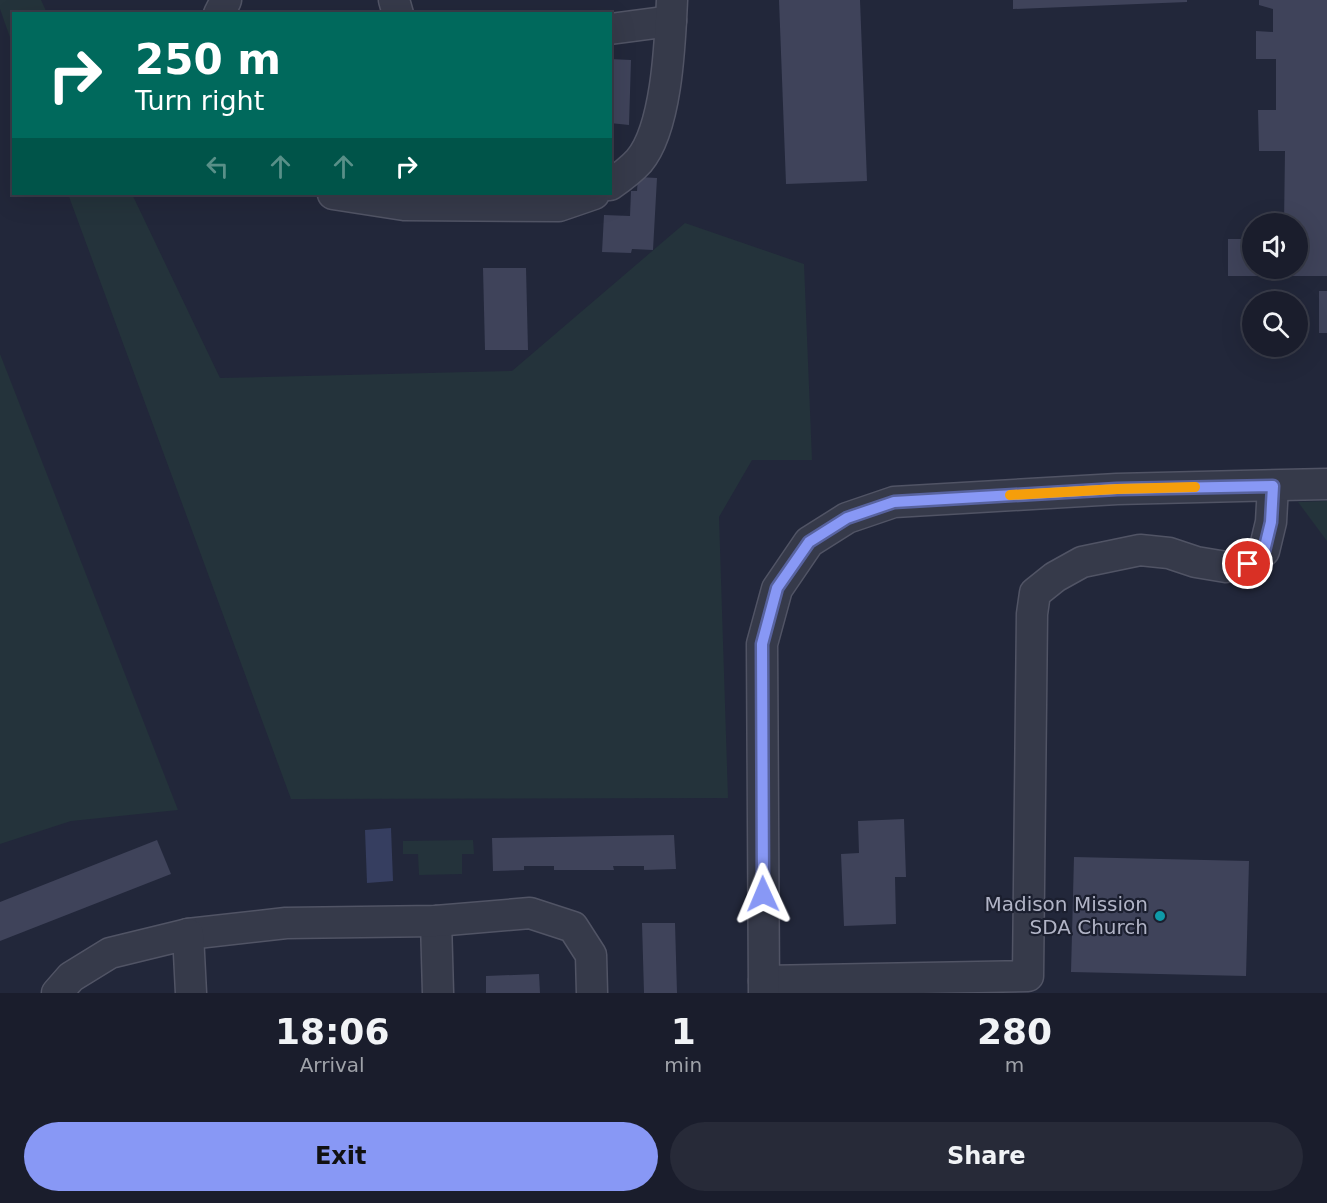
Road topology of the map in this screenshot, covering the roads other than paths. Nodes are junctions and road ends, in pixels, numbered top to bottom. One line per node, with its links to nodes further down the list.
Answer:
1 (672, 11): 2 (street); 3 (street)
2 (612, 28)
3 (612, 183)
4 (347, 195): 6 (street)
5 (591, 195): 6 (street)
6 (405, 199)
7 (1327, 484): 8 (street)
8 (1273, 486): 11 (street); 11 (street)
9 (436, 921): 10 (street); 14 (street); 15 (street)
10 (188, 934): 12 (street); 13 (street)
11 (764, 987)
12 (57, 993)
13 (190, 993)
14 (438, 993)
15 (592, 993)

